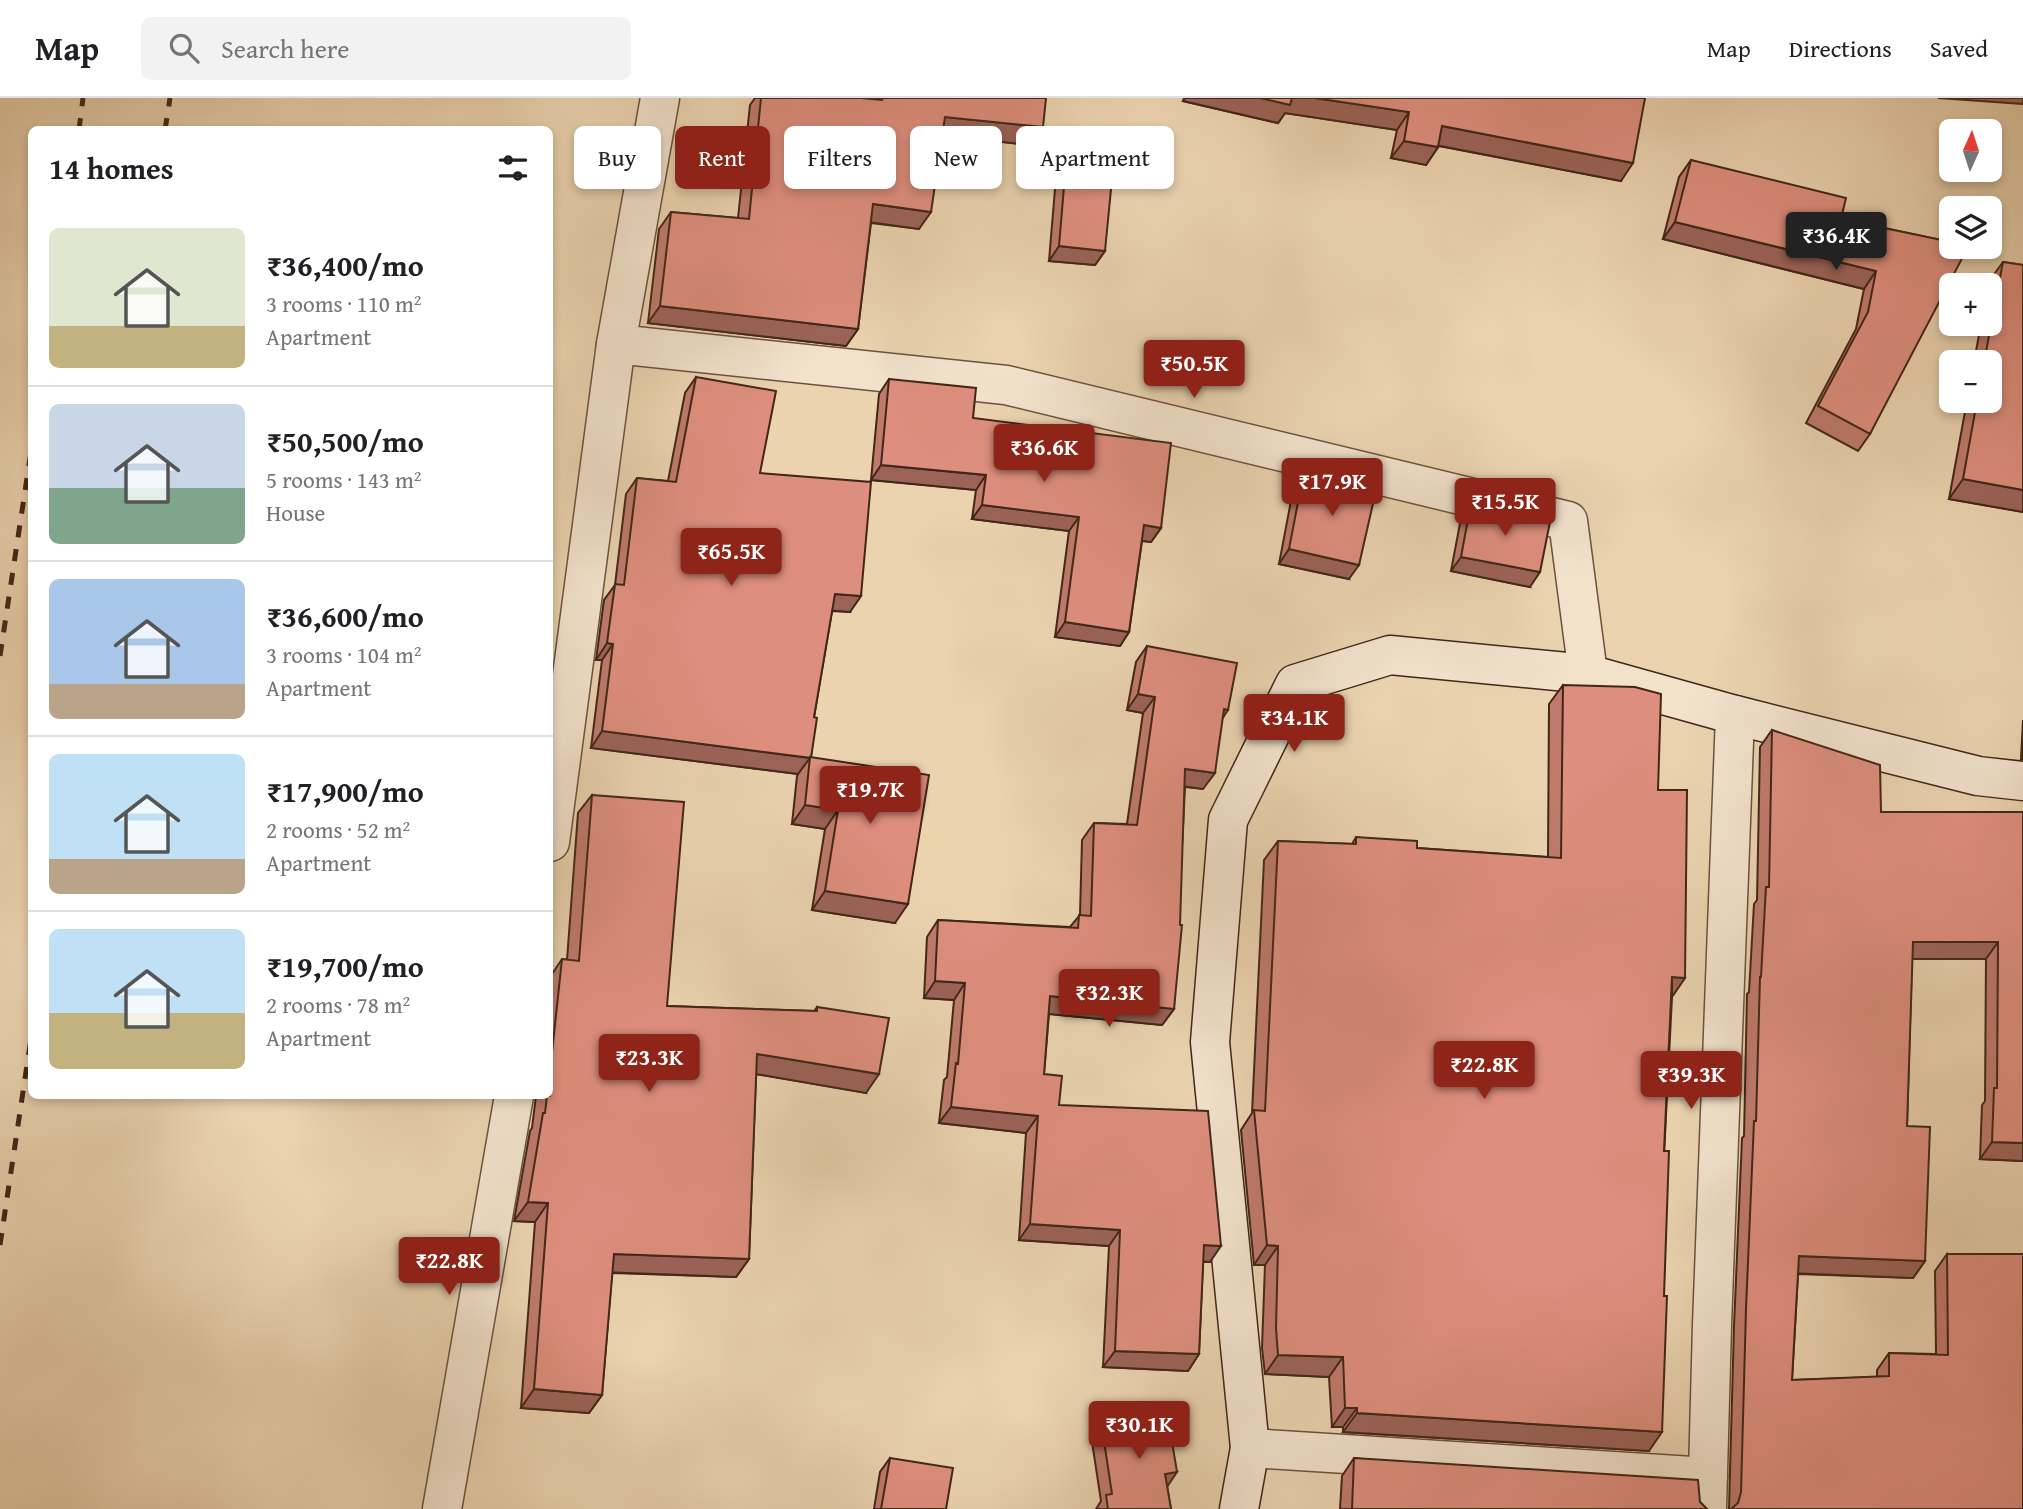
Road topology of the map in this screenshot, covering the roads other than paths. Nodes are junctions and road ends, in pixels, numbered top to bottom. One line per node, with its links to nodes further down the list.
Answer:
1 (660, 98): 2 (street)
2 (616, 344): 3 (street); 6 (street)
3 (1588, 674): 4 (street); 8 (street)
4 (1735, 715): 5 (street); 9 (street)
5 (2023, 781)
6 (553, 819)
7 (513, 1099): 10 (street)
8 (1250, 1448): 9 (street); 11 (street)
9 (1708, 1493)
10 (442, 1509)
11 (1239, 1509)

